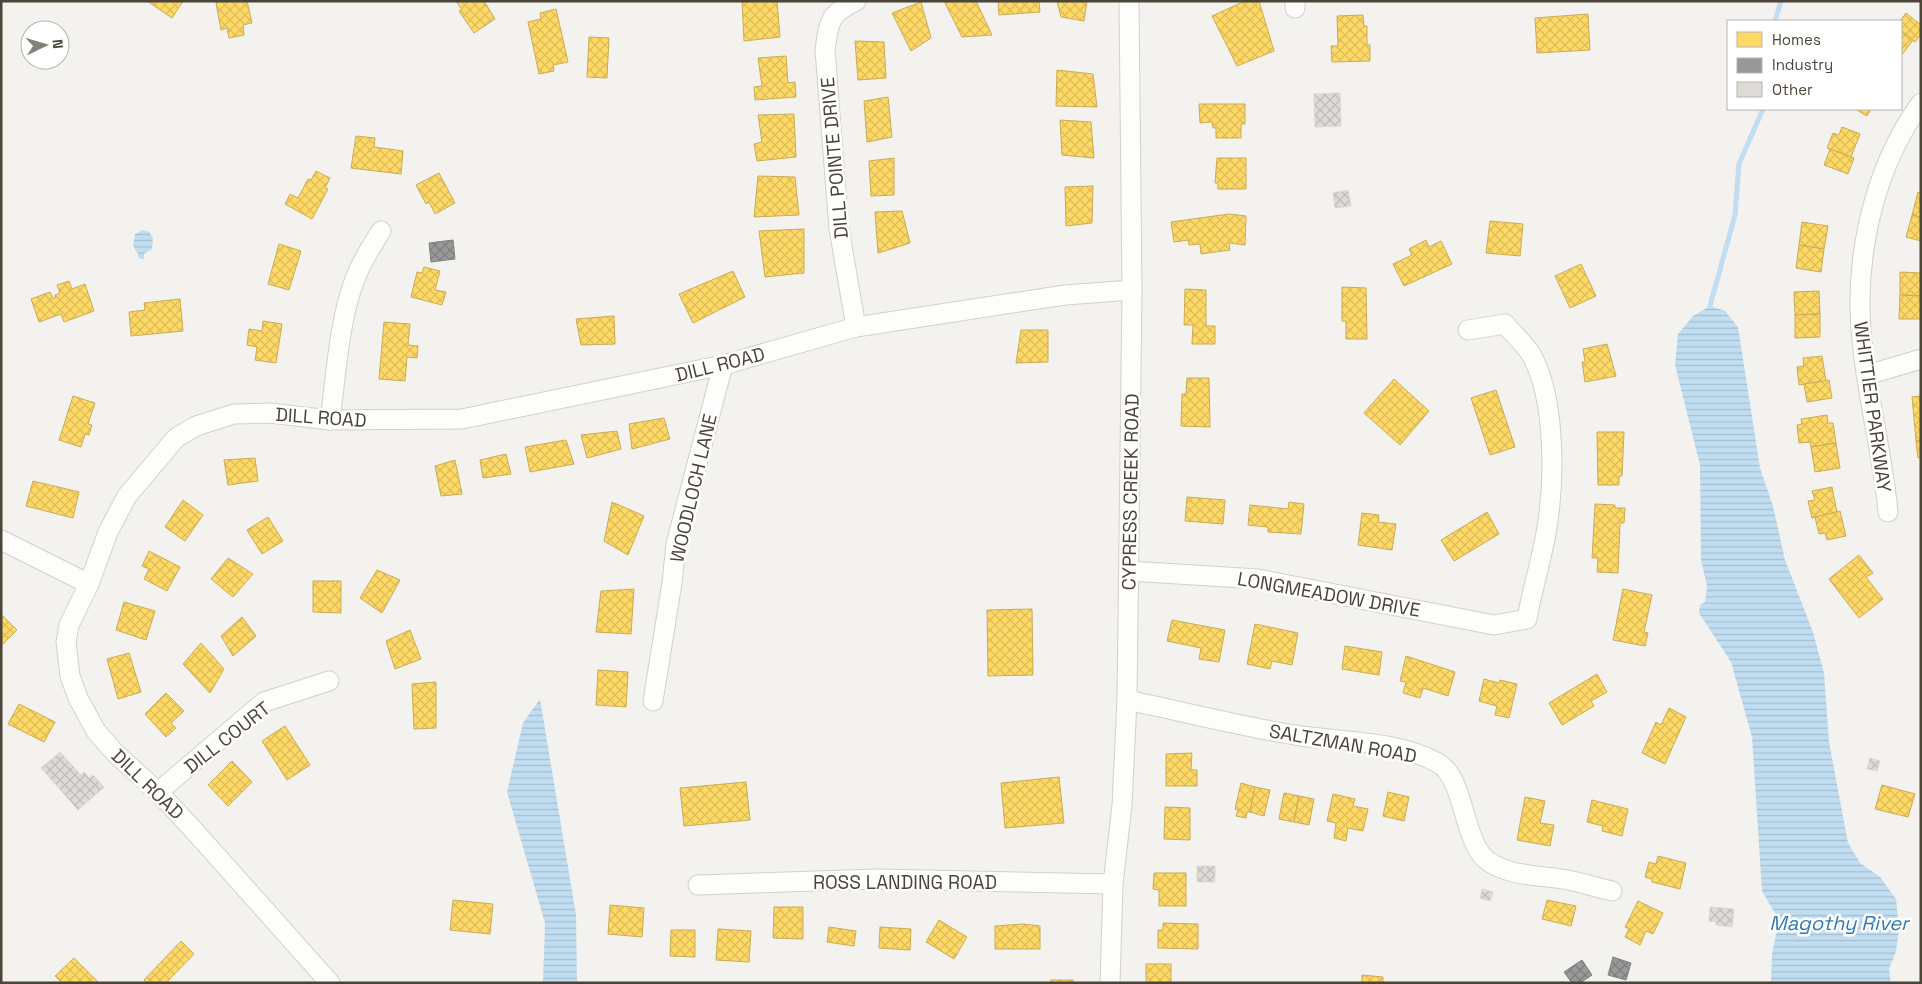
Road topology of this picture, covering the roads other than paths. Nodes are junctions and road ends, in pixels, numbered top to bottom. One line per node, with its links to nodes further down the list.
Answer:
1 (856, 1): 6 (street, DILL POINTE DRIVE)
2 (1129, 1): 5 (street, CYPRESS CREEK ROAD)
3 (1921, 103): 10 (street, WHITTIER PARKWAY)
4 (381, 231): 11 (street)
5 (1132, 290): 6 (street, DILL ROAD); 14 (street, CYPRESS CREEK ROAD)
6 (856, 327): 9 (street, DILL ROAD)
7 (1468, 330): 14 (street, LONGMEADOW DRIVE)
8 (1921, 359): 10 (street)
9 (723, 366): 11 (street, DILL ROAD); 17 (street, WOODLOCH LANE)
10 (1867, 375): 12 (street, WHITTIER PARKWAY)
11 (330, 420): 15 (street, DILL ROAD)
12 (1888, 512)
13 (1, 540): 15 (street)
14 (1128, 571): 18 (street, CYPRESS CREEK ROAD)
15 (89, 584): 19 (street, DILL ROAD)
16 (329, 681): 19 (street, DILL COURT)
17 (653, 700)
18 (1127, 700): 20 (street, CYPRESS CREEK ROAD); 22 (street, SALTZMAN ROAD)
19 (158, 792): 23 (street, DILL ROAD)
20 (1112, 884): 21 (street, ROSS LANDING ROAD); 24 (street, CYPRESS CREEK ROAD)
21 (698, 885)
22 (1612, 891)
23 (330, 983)
24 (1110, 983)

